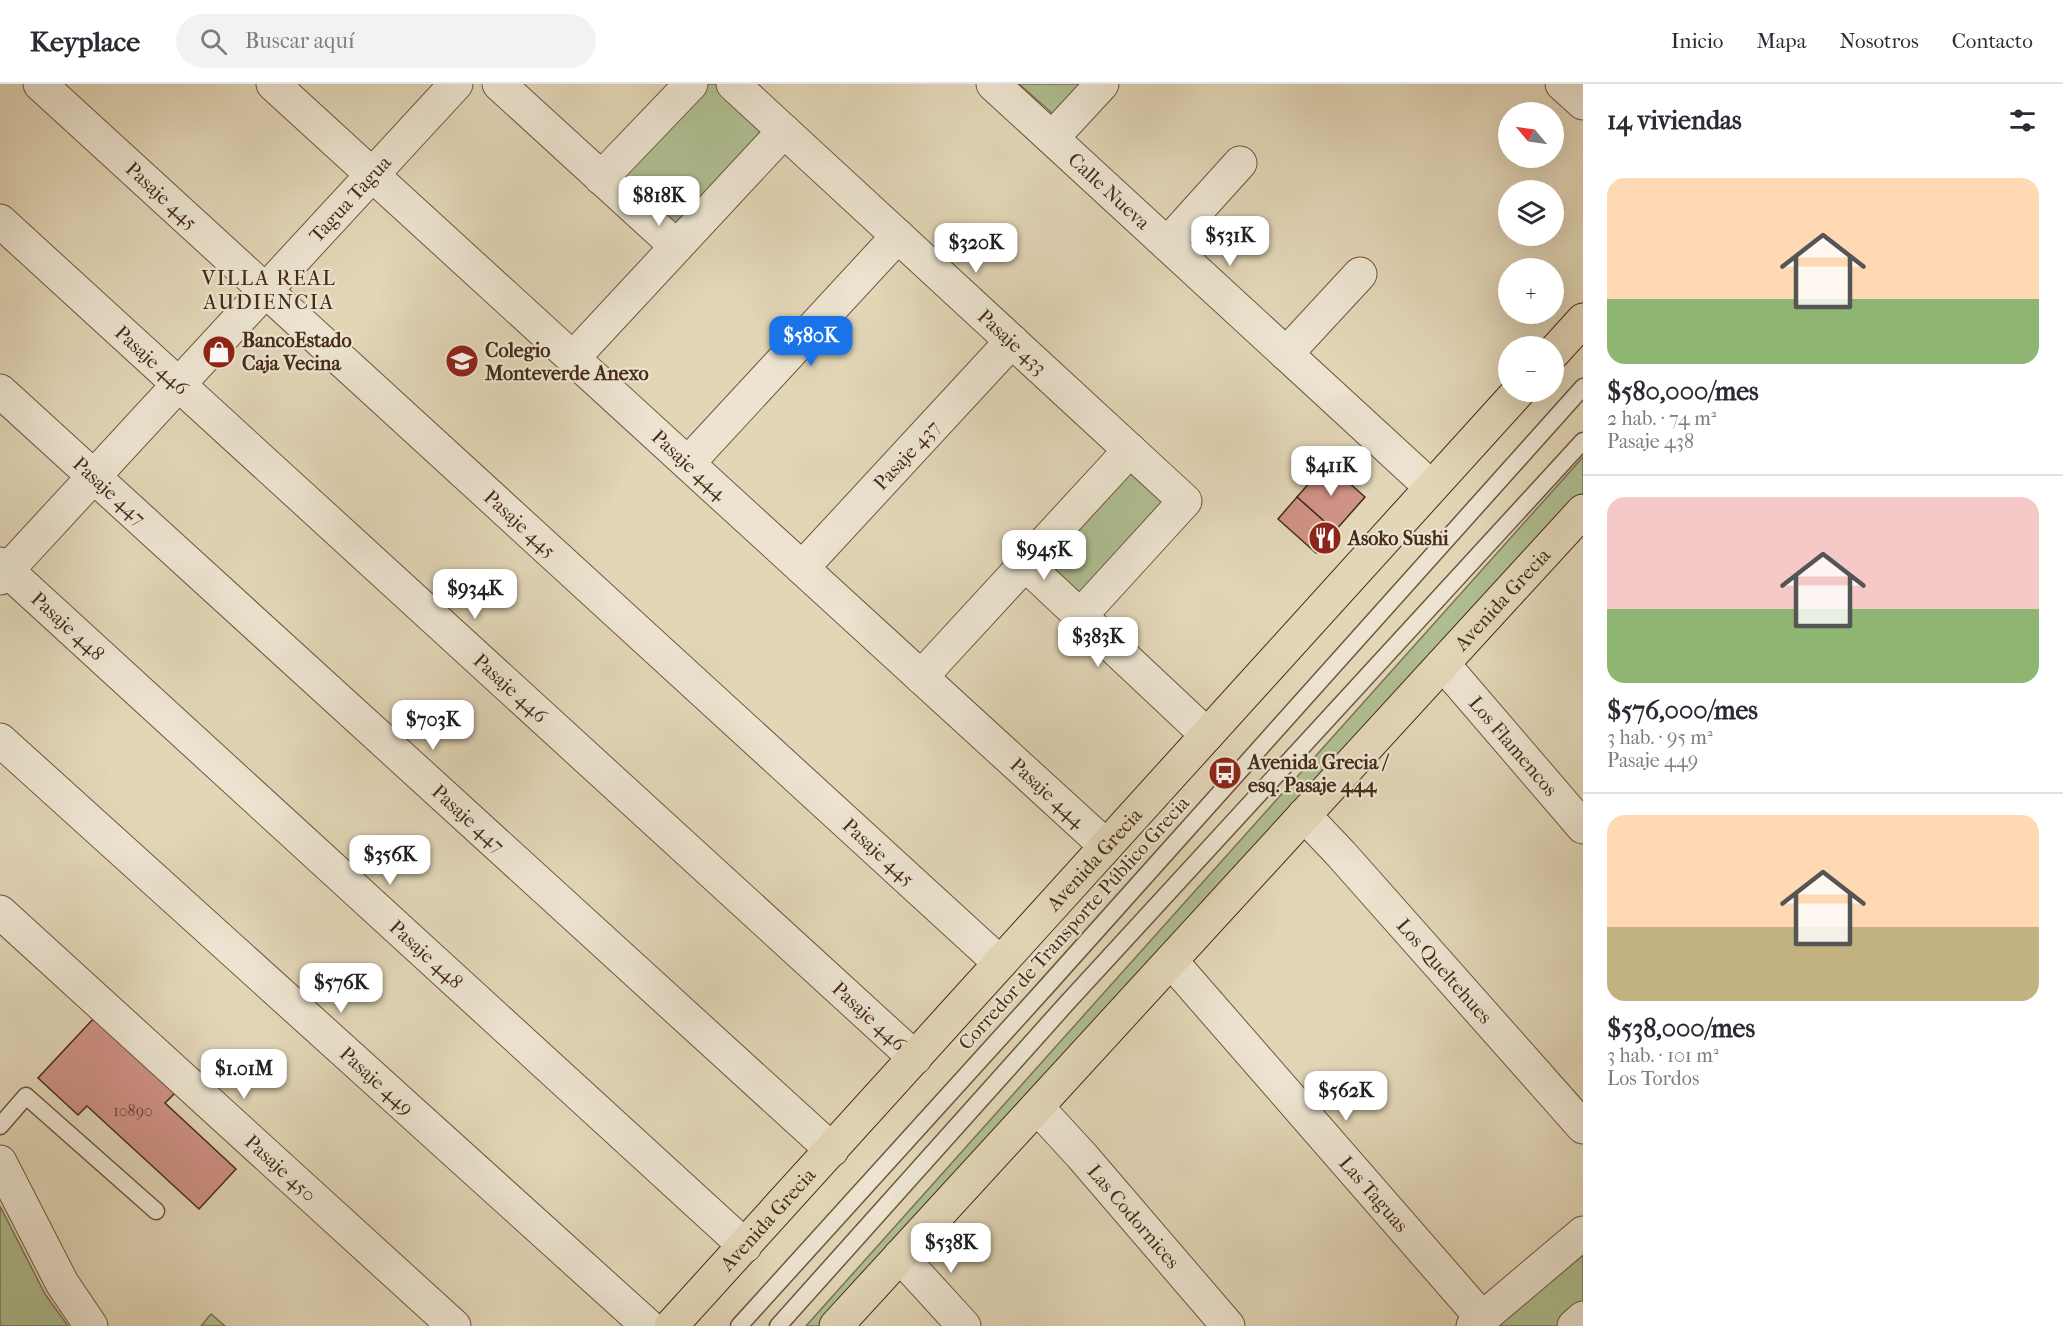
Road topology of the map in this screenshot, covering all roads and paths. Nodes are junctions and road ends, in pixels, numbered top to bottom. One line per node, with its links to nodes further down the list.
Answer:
1 (40, 84): 21 (street, Pasaje 445)
2 (273, 84): 14 (street, Pasaje 444)
3 (456, 84): 14 (street, Tagua Tagua)
4 (499, 84): 15 (street)
5 (691, 84): 15 (street)
6 (733, 84): 11 (street, Pasaje 433)
7 (993, 84): 12 (street, Calle Nueva)
8 (1102, 84): 12 (street, Calle Nueva)
9 (1562, 84): 10 (street)
10 (1583, 103)
11 (784, 131): 17 (street, Pasaje 433); 19 (street)
12 (1052, 138): 18 (street, Calle Nueva)
13 (1240, 163): 18 (street, Calle Nueva)
14 (372, 175): 21 (street, Tagua Tagua); 26 (street, Pasaje 444)
15 (601, 178): 19 (street)
16 (0, 220): 27 (street, Pasaje 446)
17 (898, 236): 23 (street, Pasaje 433); 33 (street)
18 (1167, 244): 25 (street, Calle Nueva)
19 (676, 246): 26 (street)
20 (1360, 273): 25 (street)
21 (266, 290): 27 (street, Tagua Tagua); 50 (street, Pasaje 445)
22 (1583, 320): 24 (main road)
23 (1012, 341): 32 (street, Pasaje 433); 38 (street, Pasaje 437)
24 (1564, 341)
25 (1286, 354): 35 (street, Calle Nueva)
26 (573, 358): 33 (street, Pasaje 444)
27 (179, 384): 34 (street, Tagua Tagua); 51 (street, Pasaje 446)
28 (1583, 387): 67 (lane, Corredor de Transporte Público Grecia)
29 (0, 391): 34 (street, Pasaje 447)
30 (1509, 402): 35 (main road, Avenida Grecia)
31 (1583, 441): 68 (lane)
32 (1130, 450): 37 (street); 40 (street, Pasaje 433)
33 (688, 463): 38 (street, Pasaje 444)
34 (94, 477): 39 (street, Tagua Tagua); 55 (street, Pasaje 447)
35 (1431, 487): 43 (main road, Avenida Grecia)
36 (1581, 518): 41 (main road, Avenida Grecia)
37 (1025, 564): 40 (street); 42 (street)
38 (802, 568): 42 (street, Pasaje 444)
39 (2, 571): 59 (street, Pasaje 448)
40 (1080, 616): 43 (street)
41 (1443, 664): 45 (main road, Avenida Grecia); 46 (street, Los Flamencos)
42 (921, 677): 47 (street, Pasaje 444)
43 (1207, 735): 47 (main road, Avenida Grecia)
44 (0, 740): 65 (street, Pasaje 449)
45 (1304, 815): 49 (main road, Avenida Grecia); 54 (street, Los Queltehues)
46 (1583, 827)
47 (1106, 846): 50 (main road, Avenida Grecia)
48 (0, 912): 64 (street, Pasaje 450)
49 (1171, 961): 52 (main road, Avenida Grecia); 62 (street, Las Taguas)
50 (1000, 963): 51 (main road, Avenida Grecia)
51 (915, 1058): 55 (main road, Avenida Grecia)
52 (1037, 1107): 60 (main road, Avenida Grecia); 71 (street, Las Codornices)
53 (0, 1126): 57 (lane)
54 (1583, 1127)
55 (832, 1150): 59 (main road, Avenida Grecia)
56 (0, 1162): 63 (street)
57 (156, 1211)
58 (1583, 1233): 62 (street)
59 (745, 1246): 66 (main road, Avenida Grecia)
60 (900, 1256): 69 (main road, Avenida Grecia); 70 (street)
61 (1583, 1318): 72 (street)
62 (1478, 1322)
63 (91, 1326)
64 (454, 1326)
65 (648, 1326)
66 (671, 1326)
67 (739, 1326)
68 (778, 1326)
69 (836, 1326)
70 (964, 1326)
71 (1228, 1326)
72 (1574, 1326)

